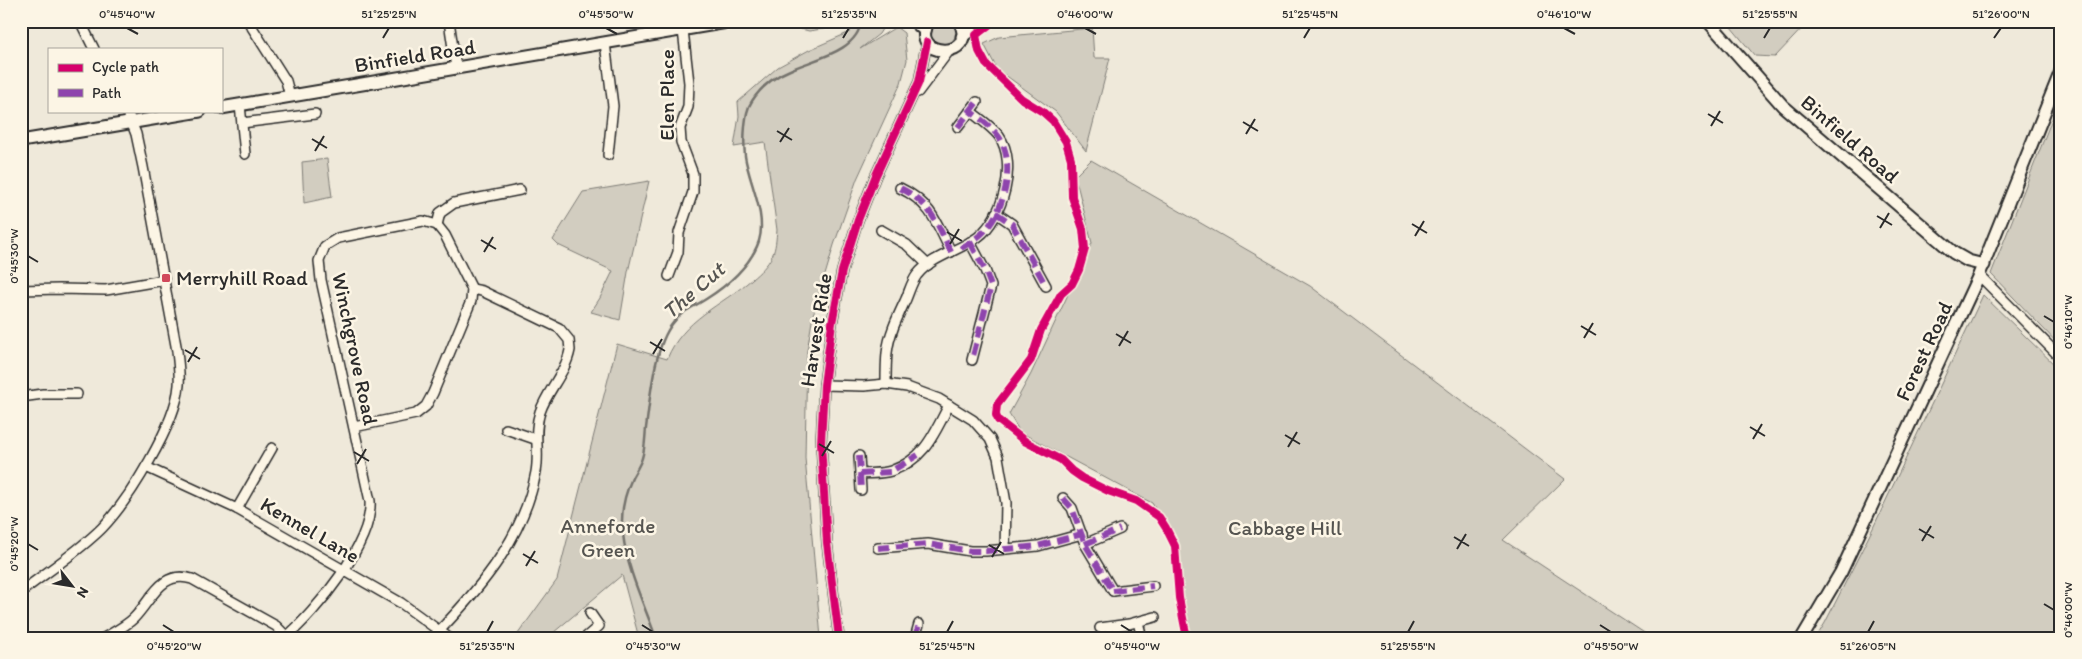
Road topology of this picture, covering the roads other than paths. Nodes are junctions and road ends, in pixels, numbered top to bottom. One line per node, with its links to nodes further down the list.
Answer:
1 (80, 21): 15 (street)
2 (248, 21): 19 (street)
3 (448, 21): 17 (street)
4 (649, 21): 12 (street)
5 (733, 21): 10 (main road, Binfield Road)
6 (914, 21): 11 (main road)
7 (959, 21): 13 (main road)
8 (981, 21): 13 (main road)
9 (1708, 21): 41 (main road, Binfield Road)
10 (683, 30): 12 (main road, Binfield Road); 42 (street, Elen Place)
11 (927, 31): 16 (main road); 26 (street, Harvest Ride)
12 (650, 35): 14 (main road, Binfield Road)
13 (962, 37): 16 (main road)
14 (605, 43): 17 (main road, Binfield Road); 32 (street)
15 (94, 48)
16 (949, 51): 26 (street, Harvest Ride)
17 (456, 68): 19 (main road, Binfield Road)
18 (2061, 71): 41 (main road, Forest Road)
19 (290, 96): 21 (main road, Binfield Road)
20 (977, 102): 23 (street)
21 (240, 105): 22 (main road, Binfield Road); 28 (street)
22 (222, 108)
23 (970, 111): 29 (street); 35 (street)
24 (188, 112): 27 (main road)
25 (315, 114): 28 (street)
26 (904, 114): 50 (street, Harvest Ride)
27 (130, 117): 30 (main road); 43 (street)
28 (242, 123): 31 (street)
29 (958, 127)
30 (21, 141)
31 (245, 154)
32 (608, 154)
33 (900, 188): 39 (street)
34 (520, 190): 36 (street)
35 (996, 214): 38 (street); 44 (street)
36 (437, 225): 45 (street); 54 (street, Winchgrove Road)
37 (881, 230): 40 (street)
38 (970, 242): 39 (street); 48 (street)
39 (951, 252): 40 (street)
40 (928, 265): 49 (street)
41 (1982, 270): 47 (street); 85 (main road, Forest Road)
42 (669, 276)
43 (164, 280): 46 (street); 59 (street)
44 (1046, 286)
45 (472, 289): 54 (street); 56 (street)
46 (21, 290)
47 (2061, 358)
48 (972, 360)
49 (886, 384): 50 (street); 53 (street)
50 (824, 385): 82 (street, Harvest Ride)
51 (77, 394): 52 (street)
52 (21, 397)
53 (950, 405): 60 (street); 68 (street)
54 (354, 427): 69 (street, Winchgrove Road)
55 (506, 429): 56 (street)
56 (535, 439): 77 (street)
57 (272, 448): 63 (street)
58 (858, 456): 60 (street)
59 (146, 467): 63 (street, Kennel Lane); 71 (street)
60 (860, 474): 61 (street)
61 (861, 490)
62 (1063, 498): 65 (street)
63 (237, 509): 69 (street, Kennel Lane)
64 (1120, 529): 66 (street)
65 (1082, 534): 66 (street); 68 (street)
66 (1085, 544): 70 (street)
67 (878, 548): 68 (street)
68 (1005, 549)
69 (343, 569): 77 (street, Kennel Lane); 78 (street, Winchgrove Road)
70 (1153, 586)
71 (22, 591)
72 (590, 613): 81 (street)
73 (1155, 617): 74 (street)
74 (1138, 622): 76 (street); 84 (street)
75 (920, 624): 83 (street)
76 (1100, 628)
77 (440, 630): 80 (street, Kennel Lane)
78 (286, 637): 79 (street)
79 (104, 638)
80 (449, 638)
81 (585, 638)
82 (839, 638)
83 (915, 638)
84 (1142, 638)
85 (1802, 638)

